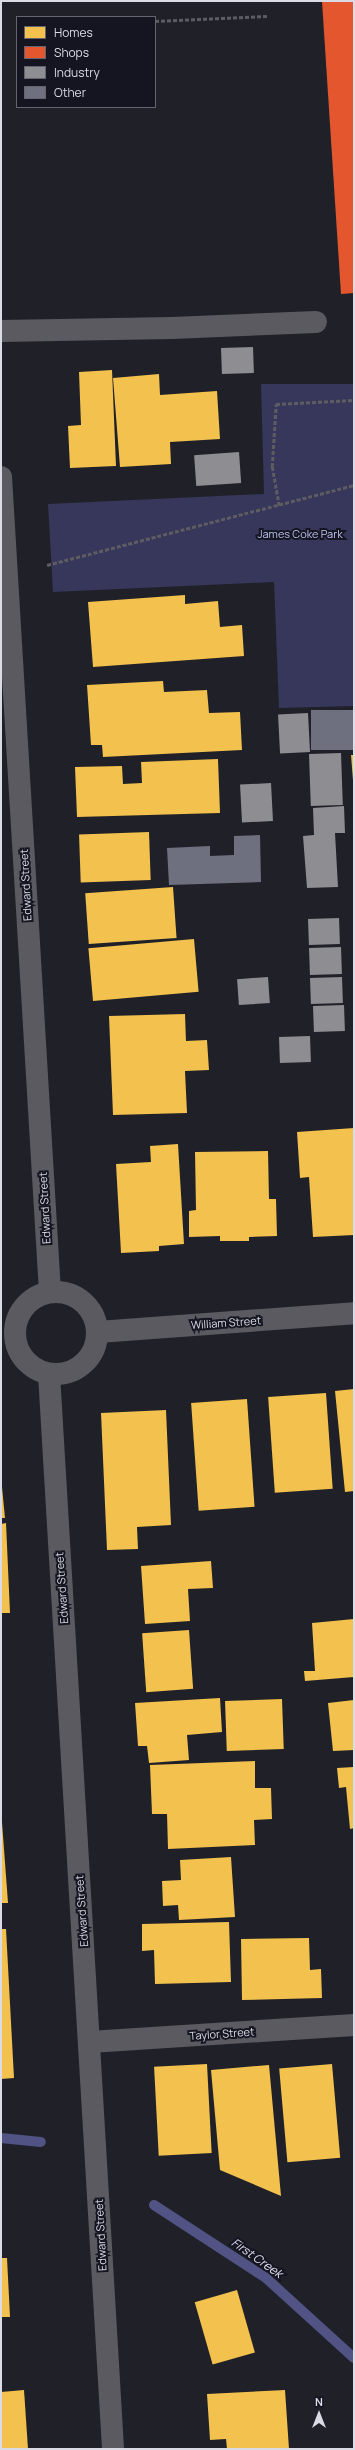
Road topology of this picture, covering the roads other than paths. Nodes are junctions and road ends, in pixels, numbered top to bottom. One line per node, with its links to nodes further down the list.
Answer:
1 (316, 322): 2 (street)
2 (1, 331)
3 (2, 489): 4 (street, Edward Street)
4 (50, 1292): 6 (street); 7 (street)
5 (354, 1314): 6 (street, William Street)
6 (98, 1332): 8 (street)
7 (8, 1334): 8 (street)
8 (49, 1374): 10 (street, Edward Street)
9 (354, 2025): 10 (street, Taylor Street)
10 (90, 2042): 11 (street, Edward Street)
11 (113, 2449)

